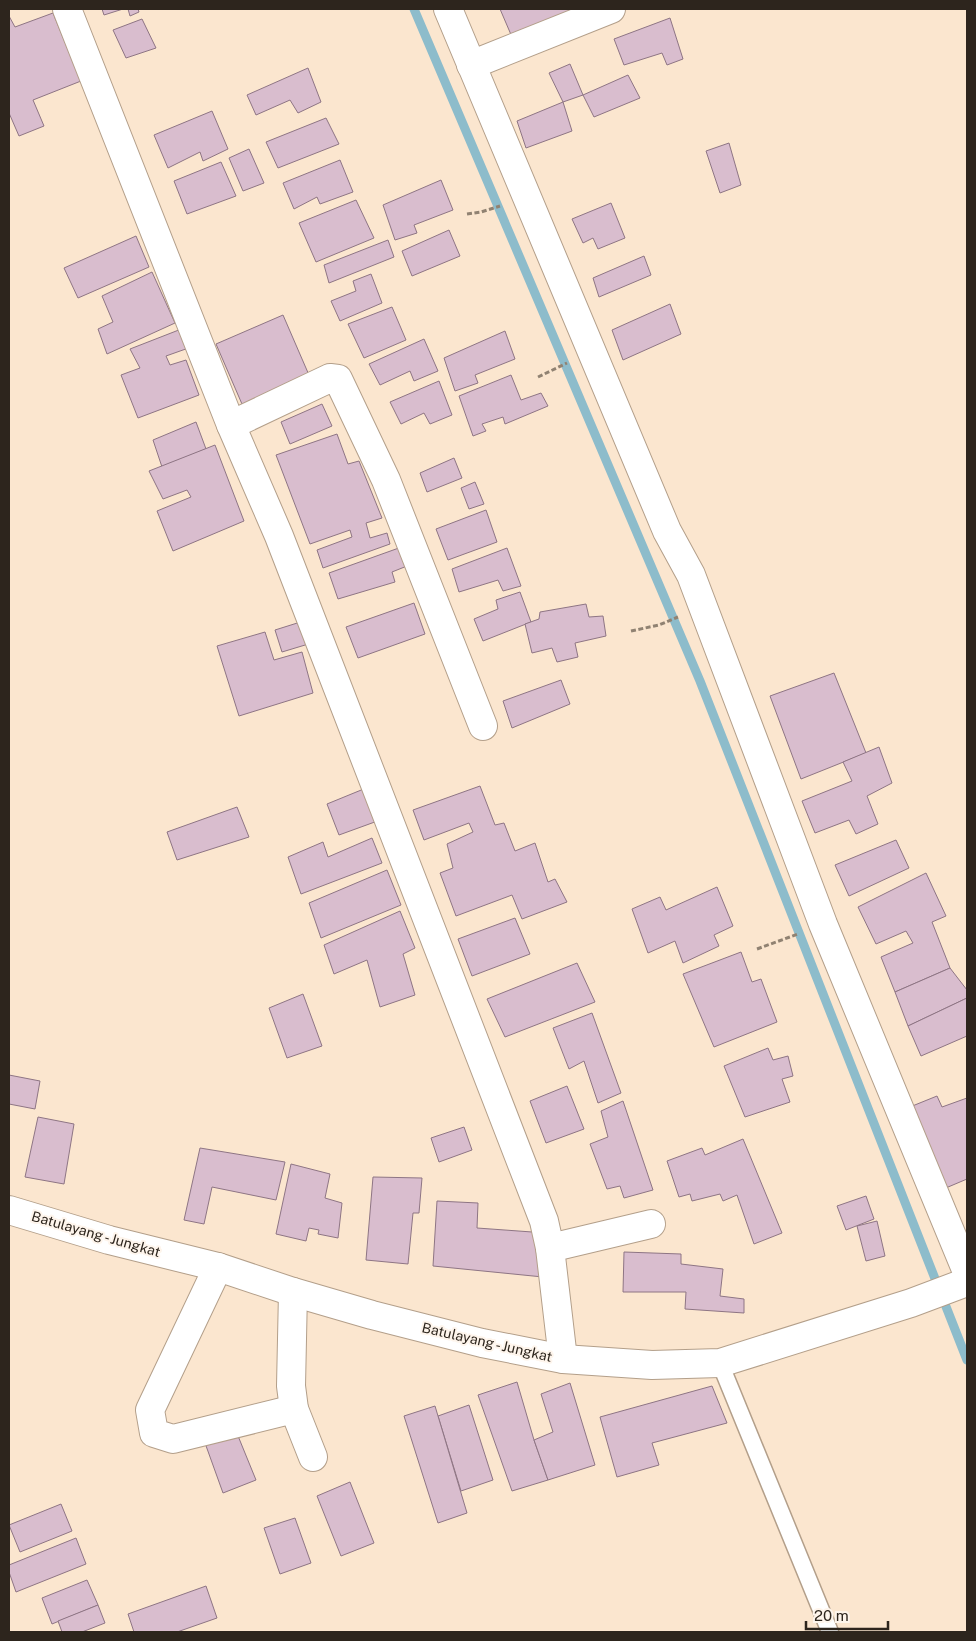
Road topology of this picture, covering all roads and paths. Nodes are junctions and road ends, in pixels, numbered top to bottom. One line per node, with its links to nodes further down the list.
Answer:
1 (67, 9): 9 (main road)
2 (448, 9): 4 (main road)
3 (611, 9): 4 (main road)
4 (471, 65): 19 (main road)
5 (503, 205): 6 (path)
6 (467, 214)
7 (570, 362): 8 (path)
8 (538, 377)
9 (231, 425): 12 (main road); 17 (main road)
10 (681, 616): 11 (path)
11 (631, 631)
12 (482, 726)
13 (799, 934): 14 (path)
14 (757, 950)
15 (9, 1210): 18 (main road, Batulayang - Jungkat)
16 (651, 1224): 17 (main road)
17 (550, 1248): 21 (main road)
18 (218, 1267): 20 (main road, Batulayang - Jungkat); 23 (main road)
19 (961, 1281): 22 (main road, Batulayang - Jungkat)
20 (293, 1292): 21 (main road, Batulayang - Jungkat); 23 (main road)
21 (563, 1359): 22 (main road, Batulayang - Jungkat)
22 (720, 1363): 25 (lane)
23 (294, 1409): 24 (main road)
24 (313, 1457)
25 (830, 1632)

